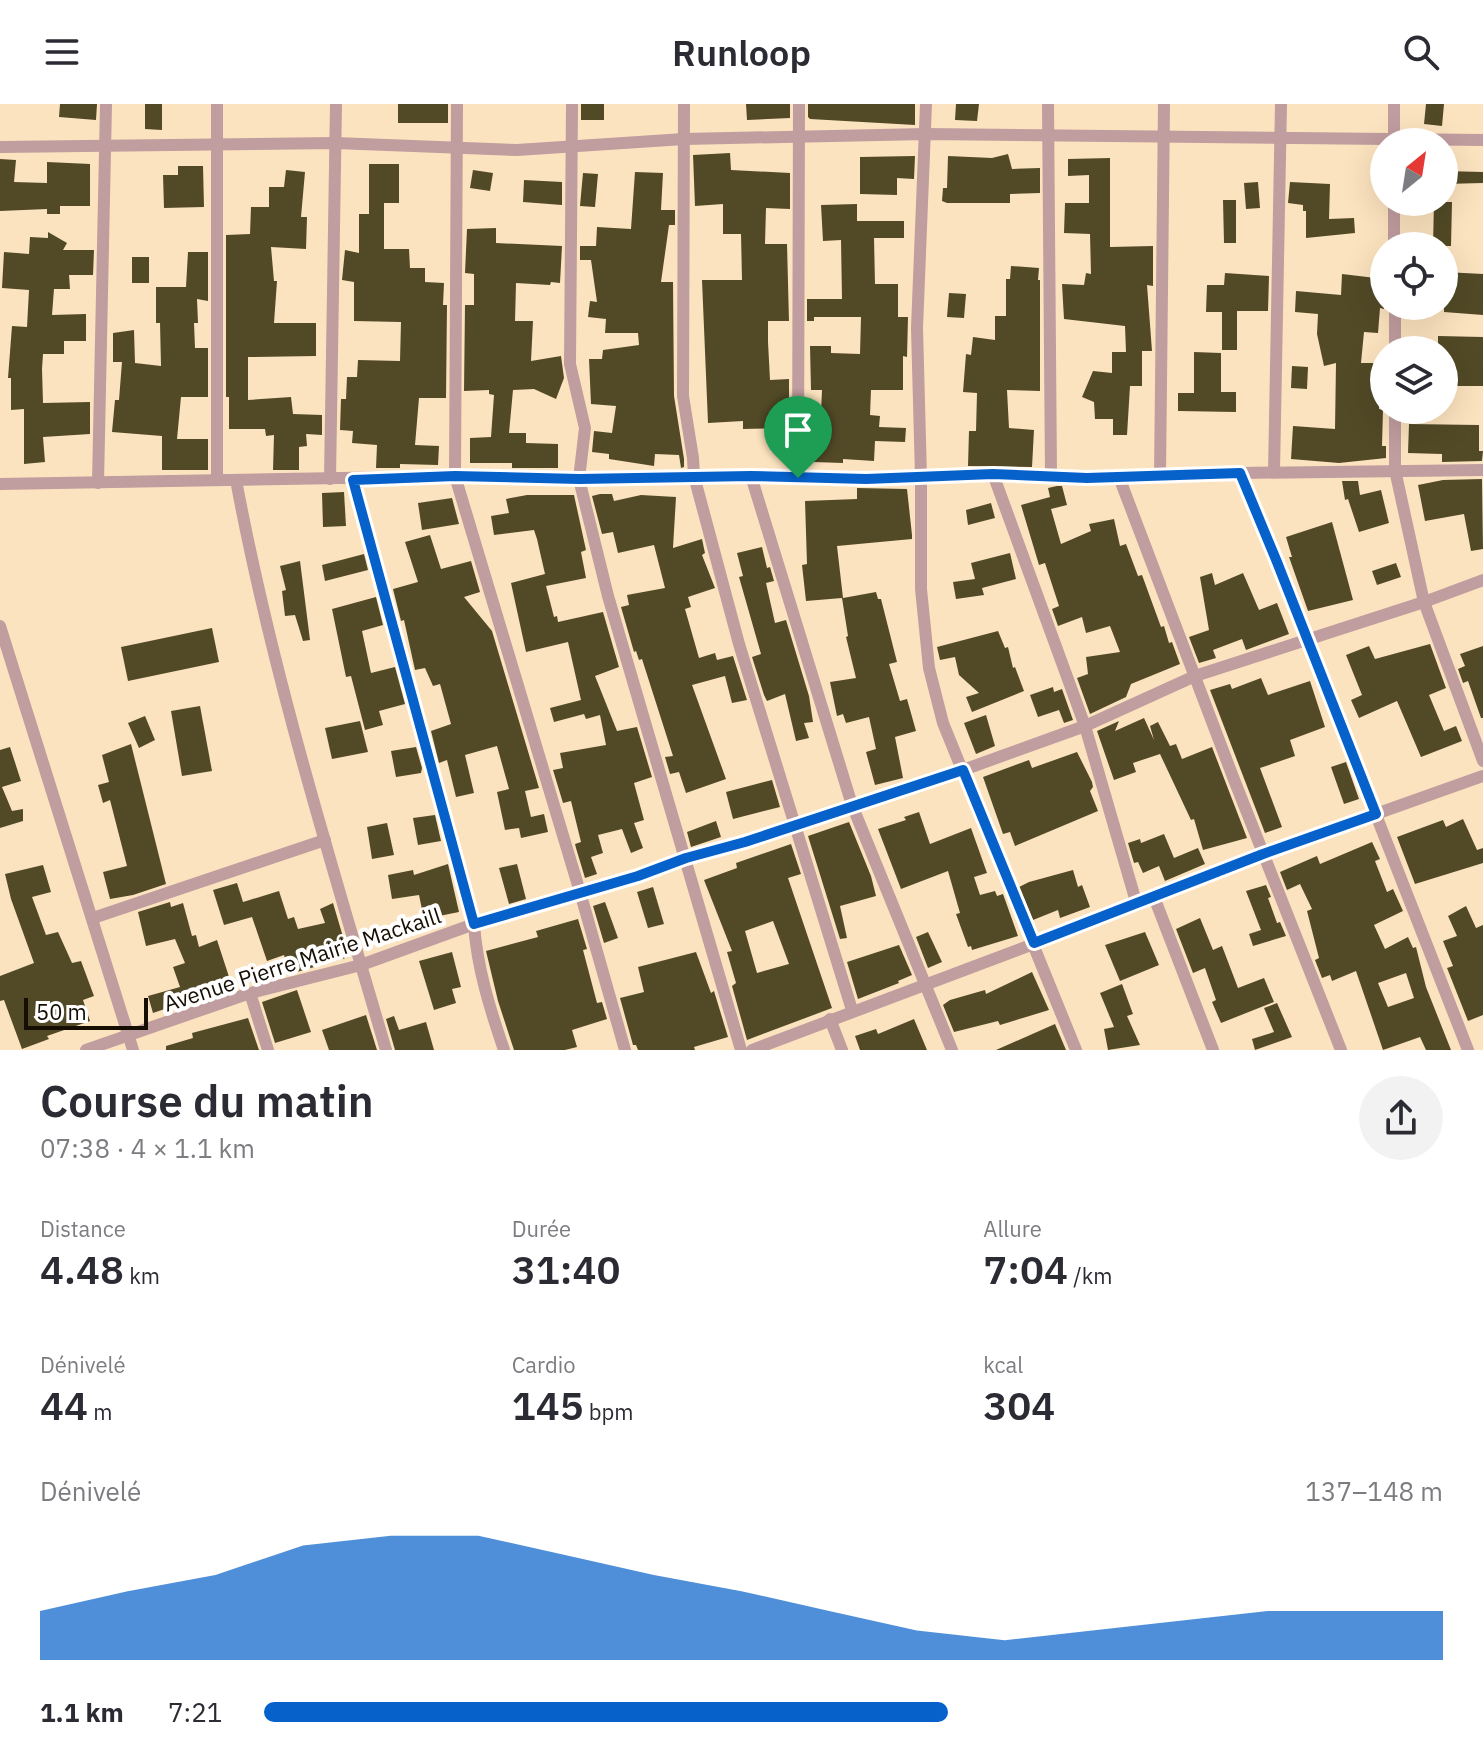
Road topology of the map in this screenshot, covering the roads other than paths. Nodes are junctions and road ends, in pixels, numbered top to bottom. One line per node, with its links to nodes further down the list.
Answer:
1 (106, 104): 25 (street)
2 (217, 104): 23 (street)
3 (336, 104): 24 (street)
4 (457, 104): 28 (street)
5 (572, 104): 26 (street)
6 (684, 104): 19 (street)
7 (799, 104): 17 (street)
8 (926, 104): 14 (street)
9 (1048, 104): 15 (street)
10 (1164, 104): 16 (street)
11 (1281, 104): 18 (street)
12 (1394, 104): 13 (street)
13 (1394, 128)
14 (926, 134): 15 (street); 17 (street); 39 (street)
15 (1047, 137): 16 (street); 35 (street)
16 (1163, 137): 18 (street); 41 (street)
17 (799, 138): 19 (street); 42 (street)
18 (1281, 138): 20 (street); 32 (street)
19 (684, 139): 26 (street); 37 (street)
20 (1370, 140)
21 (1458, 140): 22 (street)
22 (1483, 140)
23 (216, 143): 24 (street); 25 (street); 45 (street)
24 (335, 143): 28 (street); 43 (street)
25 (105, 145): 27 (street); 48 (street)
26 (573, 146): 28 (street); 44 (street)
27 (0, 147)
28 (457, 147): 36 (street)
29 (1395, 424): 30 (street)
30 (1395, 470): 31 (street); 32 (street); 51 (street)
31 (1483, 470)
32 (1274, 472): 33 (street)
33 (1240, 473): 41 (street); 53 (street)
34 (993, 474): 35 (street); 39 (street); 55 (street)
35 (1051, 475): 40 (street)
36 (455, 476): 44 (street); 47 (street); 65 (street)
37 (694, 476): 38 (street); 44 (street); 61 (street)
38 (751, 476): 42 (street); 59 (street)
39 (921, 477): 42 (street); 57 (street)
40 (1119, 477): 41 (street); 54 (street)
41 (1160, 477)
42 (798, 478)
43 (330, 479): 46 (street); 47 (street)
44 (579, 479): 64 (street)
45 (217, 480): 46 (street); 48 (street)
46 (236, 480): 62 (street)
47 (353, 480): 69 (street)
48 (98, 483): 49 (street)
49 (0, 484)
50 (1483, 580): 51 (street, Avenue Pierre Mairie Mackaill)
51 (1424, 602): 53 (street, Avenue Pierre Mairie Mackaill); 56 (street)
52 (0, 626): 68 (street)
53 (1307, 640): 54 (street, Avenue Pierre Mairie Mackaill); 60 (street)
54 (1195, 676): 55 (street, Avenue Pierre Mairie Mackaill); 63 (street)
55 (1085, 726): 57 (street, Avenue Pierre Mairie Mackaill); 67 (street)
56 (1483, 761)
57 (963, 770): 59 (street, Avenue Pierre Mairie Mackaill); 70 (street)
58 (1483, 776): 60 (street)
59 (852, 805): 61 (street, Avenue Pierre Mairie Mackaill); 72 (street)
60 (1376, 814): 63 (street); 90 (street)
61 (794, 825): 64 (street, Avenue Pierre Mairie Mackaill); 74 (street)
62 (325, 840): 68 (street); 71 (street)
63 (1263, 854): 66 (street); 89 (street)
64 (686, 858): 65 (street, Avenue Pierre Mairie Mackaill); 83 (street)
65 (580, 892): 69 (street, Avenue Pierre Mairie Mackaill); 82 (street)
66 (1154, 897): 67 (street); 88 (street)
67 (1137, 905): 70 (street)
68 (93, 918): 76 (street)
69 (474, 924): 71 (street, Avenue Pierre Mairie Mackaill); 81 (street)
70 (1034, 943): 72 (street); 87 (street)
71 (361, 965): 73 (street, Avenue Pierre Mairie Mackaill); 80 (street)
72 (926, 983): 74 (street); 86 (street)
73 (250, 993): 76 (street, Avenue Pierre Mairie Mackaill); 79 (street)
74 (852, 1010): 75 (street)
75 (830, 1019): 84 (street); 85 (street)
76 (129, 1036): 77 (street, Avenue Pierre Mairie Mackaill); 78 (street)
77 (86, 1050)
78 (133, 1050)
79 (268, 1050)
80 (386, 1050)
81 (504, 1050)
82 (625, 1050)
83 (741, 1050)
84 (752, 1050)
85 (842, 1050)
86 (952, 1050)
87 (1076, 1050)
88 (1213, 1050)
89 (1341, 1050)
90 (1468, 1050)

